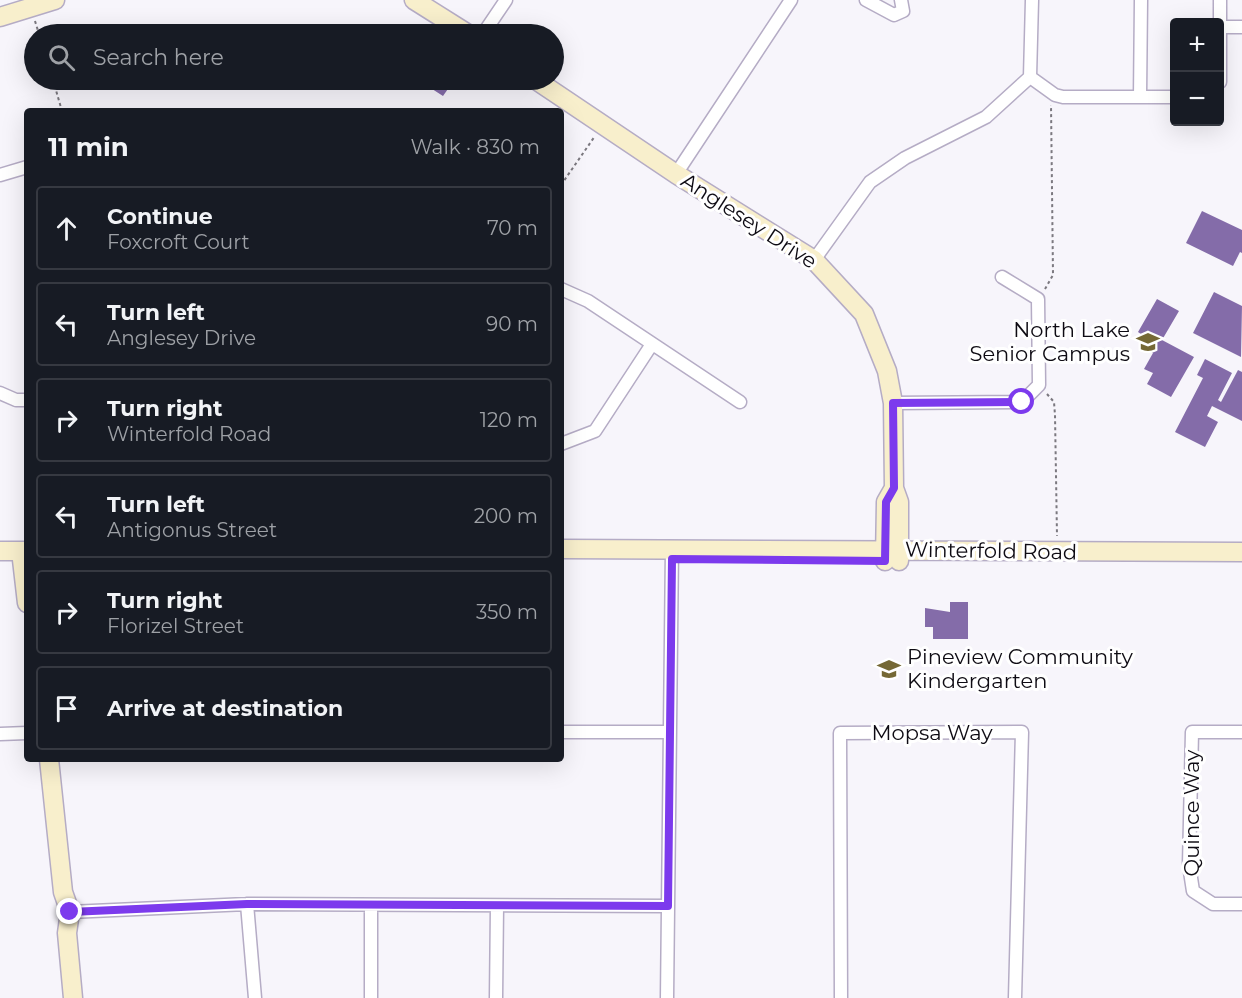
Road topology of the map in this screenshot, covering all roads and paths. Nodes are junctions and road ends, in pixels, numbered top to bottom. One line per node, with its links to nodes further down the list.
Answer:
1 (54, 0): 10 (main road)
2 (414, 0): 12 (main road)
3 (506, 0): 13 (street)
4 (791, 0): 25 (street)
5 (866, 0): 6 (street)
6 (901, 0)
7 (1032, 0): 16 (street)
8 (1141, 0): 19 (street)
9 (1220, 0): 11 (street)
10 (0, 17)
11 (1220, 18)
12 (452, 24)
13 (490, 24)
14 (1224, 27): 15 (street)
15 (1242, 27)
16 (1030, 77): 19 (street); 28 (street)
17 (56, 90): 22 (path)
18 (551, 90): 23 (main road, Anglesey Drive)
19 (1140, 97): 20 (street)
20 (1170, 97)
21 (1051, 99): 31 (path)
22 (61, 108)
23 (600, 123): 25 (main road, Anglesey Drive); 27 (path)
24 (24, 168): 26 (street)
25 (676, 174): 28 (main road, Anglesey Drive)
26 (0, 175)
27 (564, 181)
28 (814, 260): 37 (main road, Anglesey Drive)
29 (1002, 277): 31 (street)
30 (564, 290): 32 (street)
31 (1038, 300): 33 (street)
32 (652, 344): 36 (street); 38 (street)
33 (1039, 385): 37 (street); 41 (path)
34 (0, 393): 35 (street)
35 (24, 400)
36 (740, 402)
37 (893, 403): 44 (main road, Anglesey Drive)
38 (564, 443)
39 (564, 549): 43 (main road, Winterfold Road)
40 (0, 551): 45 (main road)
41 (1057, 552): 42 (main road, Winterfold Road); 44 (main road, Winterfold Road)
42 (1242, 552)
43 (672, 554): 44 (main road, Winterfold Road); 46 (main road, Winterfold Road); 50 (street)
44 (892, 555): 47 (main road, Winterfold Road)
45 (24, 556): 48 (main road)
46 (564, 560)
47 (1242, 561)
48 (0, 562)
49 (564, 732): 50 (street)
50 (670, 732): 59 (street)
51 (1242, 732): 56 (street, Quince Way)
52 (24, 733): 53 (street)
53 (0, 734)
54 (49, 762): 60 (main road)
55 (247, 904): 57 (street); 60 (street); 62 (street)
56 (1242, 904)
57 (371, 905): 58 (street); 63 (street)
58 (497, 906): 59 (street); 64 (street)
59 (668, 906): 65 (street)
60 (70, 912): 61 (main road)
61 (73, 998)
62 (255, 998)
63 (371, 998)
64 (496, 998)
65 (667, 998)
66 (841, 998): 67 (street, Mopsa Way)
67 (1015, 998)

